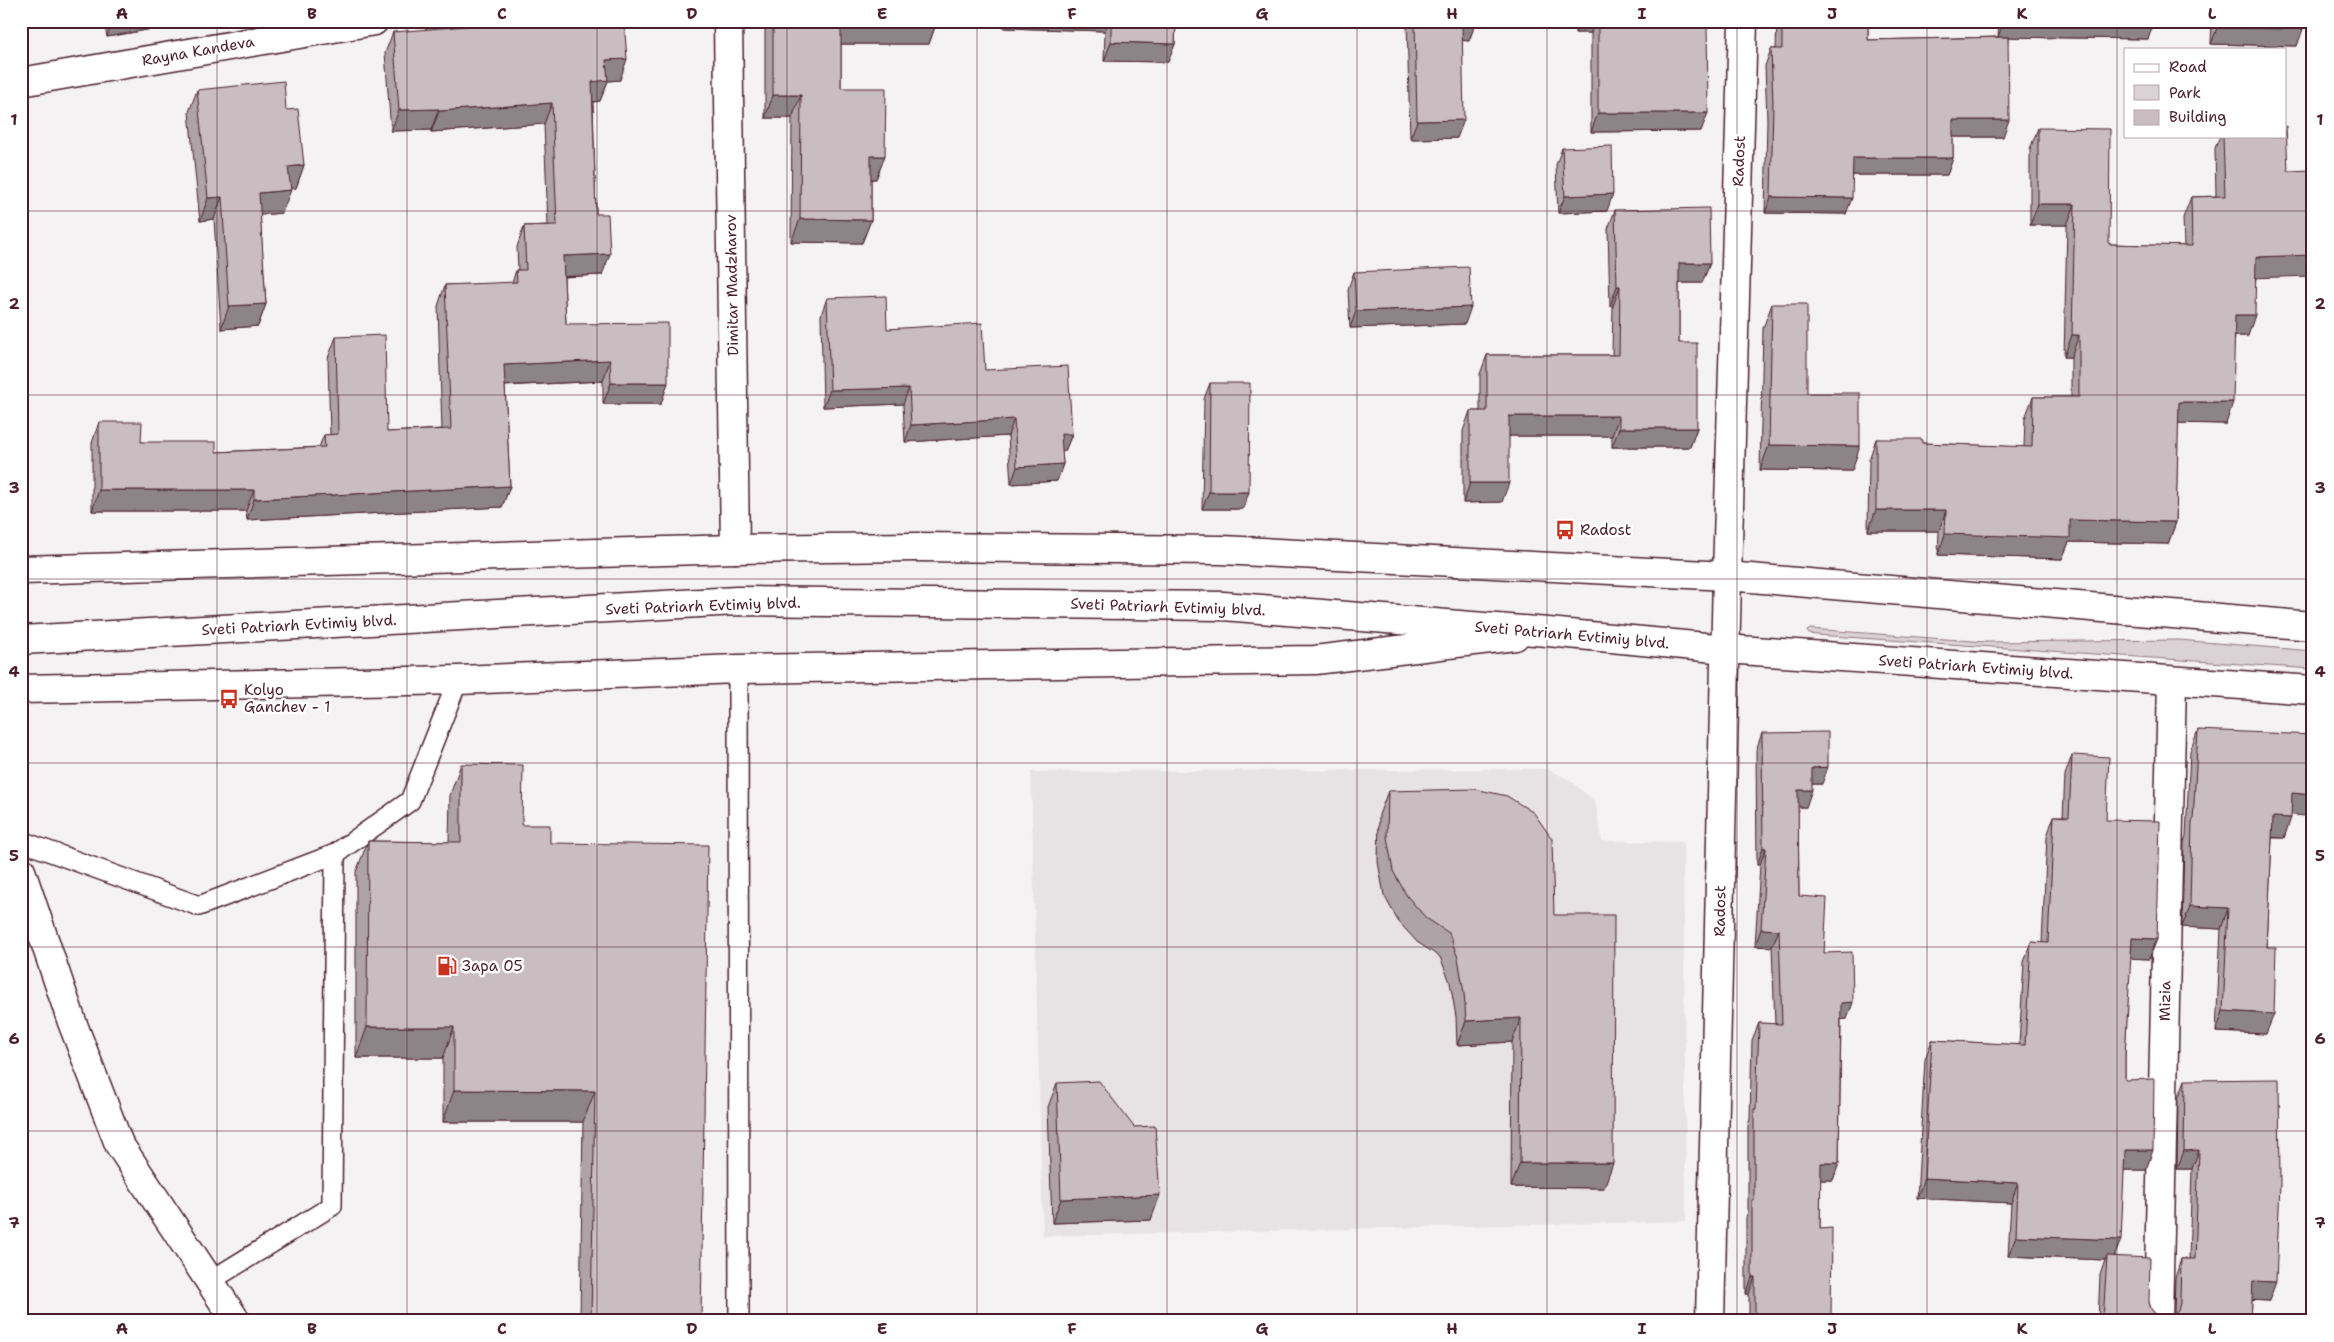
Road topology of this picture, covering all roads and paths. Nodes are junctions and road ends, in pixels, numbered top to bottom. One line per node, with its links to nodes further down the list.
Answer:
1 (374, 21): 4 (street, Rayna Kandeva)
2 (728, 21): 5 (street, Dimitar Madzharov)
3 (1743, 21): 7 (street, Radost)
4 (21, 82)
5 (735, 549): 6 (street); 7 (street)
6 (21, 570)
7 (1727, 576): 8 (street); 11 (street, Radost)
8 (2313, 626)
9 (1548, 632): 10 (street, Sveti Patriarh Evtimiy blvd.); 11 (street, Sveti Patriarh Evtimiy blvd.); 12 (street)
10 (21, 640)
11 (1726, 648): 14 (street, Sveti Patriarh Evtimiy blvd.); 23 (street, Radost)
12 (738, 669): 13 (street); 22 (lane)
13 (458, 680): 15 (street); 18 (lane)
14 (2172, 681): 16 (street, Sveti Patriarh Evtimiy blvd.); 24 (street, Mizia)
15 (21, 689)
16 (2313, 690)
17 (21, 840): 18 (lane)
18 (335, 854): 20 (lane)
19 (21, 871): 20 (street)
20 (210, 1281): 21 (street)
21 (236, 1321)
22 (739, 1321)
23 (1710, 1321)
24 (2158, 1321)

